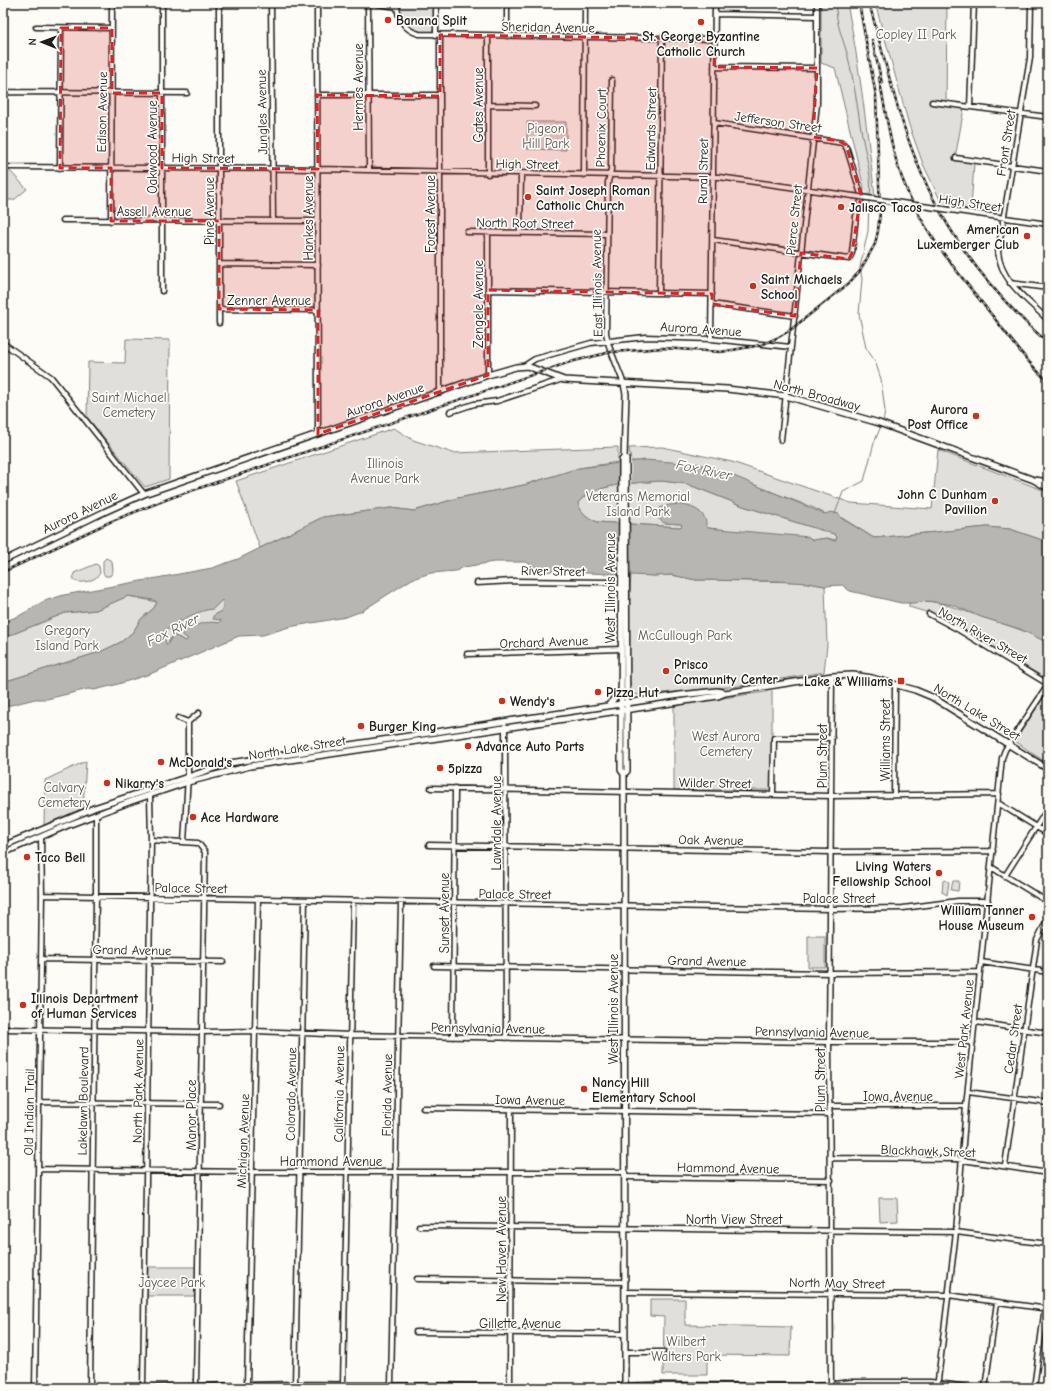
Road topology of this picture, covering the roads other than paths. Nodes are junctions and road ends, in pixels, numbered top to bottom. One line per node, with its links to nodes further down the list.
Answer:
1 (4, 3): 31 (street)
2 (112, 3): 21 (street, Edison Avenue)
3 (162, 3): 34 (street, Oakwood Avenue)
4 (219, 3): 53 (street, Pine Avenue)
5 (271, 3): 54 (street, Jungles Avenue)
6 (317, 3): 36 (street, Hankes Avenue)
7 (368, 3): 37 (street, Hermes Avenue)
8 (372, 3): 16 (street)
9 (436, 3): 22 (street, Forest Avenue)
10 (507, 3): 24 (street)
11 (585, 3): 25 (street)
12 (715, 3): 17 (street, Rural Street)
13 (817, 3): 18 (street, Pierce Street)
14 (974, 3): 42 (street)
15 (1031, 3): 43 (street, Front Street)
16 (397, 5): 22 (street, Sheridan Avenue)
17 (715, 14): 18 (street); 27 (street, Rural Street)
18 (817, 16): 29 (street, Pierce Street)
19 (36, 27): 20 (street)
20 (61, 28): 21 (street); 32 (street)
21 (112, 28): 33 (street, Edison Avenue)
22 (438, 35): 23 (street, Sheridan Avenue); 38 (street, Forest Avenue)
23 (488, 36): 24 (street, Sheridan Avenue); 40 (street, Gates Avenue)
24 (507, 36): 25 (street, Sheridan Avenue)
25 (585, 38): 26 (street, Sheridan Avenue); 61 (street)
26 (662, 39): 27 (street, Sheridan Avenue); 63 (street, Edwards Street)
27 (715, 39): 28 (street, Rural Street)
28 (714, 67): 29 (street); 45 (street, Rural Street)
29 (817, 68): 46 (street, Pierce Street)
30 (612, 80): 62 (street, Phoenix Court)
31 (4, 92): 32 (street); 49 (street)
32 (61, 93): 33 (street); 50 (street)
33 (112, 93): 34 (street); 51 (street, Edison Avenue)
34 (162, 93): 35 (street); 52 (street, Oakwood Avenue)
35 (187, 93)
36 (317, 95): 37 (street); 55 (street, Hankes Avenue)
37 (368, 95): 38 (street); 56 (street, Hermes Avenue)
38 (440, 96): 58 (street, Forest Avenue)
39 (932, 102): 42 (street)
40 (488, 105): 41 (street); 59 (street, Gates Avenue)
41 (535, 106)
42 (970, 107): 43 (street)
43 (1021, 114): 44 (street); 48 (street, Front Street)
44 (1048, 118)
45 (714, 123): 46 (street, Jefferson Street); 64 (street, Rural Street)
46 (814, 137): 65 (street, Pierce Street); 79 (street, Jefferson Street)
47 (956, 158): 48 (street)
48 (1012, 166): 57 (street); 66 (street, Front Street)
49 (4, 167): 50 (street, High Street)
50 (60, 168): 51 (street, High Street)
51 (111, 168): 52 (street, High Street); 69 (street, Edison Avenue)
52 (162, 168): 53 (street, High Street); 68 (street, Oakwood Avenue)
53 (219, 168): 54 (street, High Street); 70 (street, Pine Avenue)
54 (273, 169): 55 (street, High Street); 71 (street, Jungles Avenue)
55 (318, 169): 56 (street, High Street); 72 (street, Hankes Avenue)
56 (369, 170): 58 (street, High Street)
57 (1048, 171)
58 (440, 172): 59 (street, High Street); 103 (street, Forest Avenue)
59 (488, 174): 60 (street, High Street)
60 (521, 174): 61 (street, High Street); 76 (street)
61 (584, 175): 62 (street, High Street)
62 (609, 176): 63 (street, High Street); 77 (street, East Illinois Avenue)
63 (661, 176): 64 (street, High Street); 87 (street, Edwards Street)
64 (713, 177): 65 (street, High Street); 78 (street, Rural Street)
65 (808, 190): 66 (street, High Street, bridge); 79 (street, Pierce Street)
66 (1004, 218): 73 (street, High Street); 82 (street, Front Street)
67 (63, 220): 69 (street, Assell Avenue)
68 (162, 220): 69 (street, Assell Avenue); 70 (street, Assell Avenue); 85 (street, Oakwood Avenue)
69 (111, 221)
70 (219, 221): 71 (street, Assell Avenue); 80 (street, Pine Avenue)
71 (273, 221): 72 (street, Assell Avenue)
72 (318, 222): 81 (street, Hankes Avenue)
73 (1048, 224)
74 (467, 232): 75 (street, North Root Street)
75 (488, 232): 76 (street, North Root Street); 84 (street, Zengele Avenue)
76 (520, 232): 77 (street, North Root Street)
77 (607, 234): 86 (street, East Illinois Avenue)
78 (713, 240): 79 (street); 88 (street, Rural Street)
79 (801, 253): 92 (street, Pierce Street)
80 (219, 264): 81 (street); 90 (street, Pine Avenue)
81 (318, 266): 91 (street, Hankes Avenue)
82 (1010, 283): 83 (street); 93 (street, Front Street)
83 (1048, 288)
84 (488, 290): 86 (street); 100 (street, Zengele Avenue)
85 (162, 291)
86 (606, 292): 87 (street); 96 (street, East Illinois Avenue)
87 (659, 292): 88 (street)
88 (712, 294): 89 (street, Rural Street)
89 (712, 304): 92 (street); 95 (street, Rural Street)
90 (219, 309): 91 (street, Zenner Avenue); 94 (street, Pine Avenue)
91 (318, 310): 106 (street, Hankes Avenue)
92 (795, 316): 98 (street, Pierce Street)
93 (1048, 320)
94 (219, 323)
95 (711, 339): 96 (street, Aurora Avenue); 98 (street, Aurora Avenue)
96 (608, 340): 99 (street, Aurora Avenue); 102 (street, East Illinois Avenue)
97 (3, 343): 112 (street)
98 (791, 347): 104 (street, Pierce Street)
99 (524, 366): 100 (main road, Aurora Avenue); 101 (main road, North Broadway)
100 (488, 376): 103 (main road, Aurora Avenue)
101 (560, 380): 102 (main road, North Broadway); 105 (street, North Broadway)
102 (624, 384): 104 (main road, North Broadway); 108 (main road, East Illinois Avenue)
103 (440, 392): 106 (main road, Aurora Avenue)
104 (786, 396): 107 (street, Pierce Street); 109 (main road, North Broadway)
105 (450, 412)
106 (318, 434): 112 (main road, Aurora Avenue)
107 (781, 440)
108 (624, 458): 115 (main road, West Illinois Avenue)
109 (1034, 480): 110 (main road, North Broadway); 111 (main road, North Broadway)
110 (1048, 482)
111 (1048, 488)
112 (144, 494): 113 (main road, Aurora Avenue)
113 (3, 561)
114 (477, 583): 115 (street, River Street)
115 (624, 589): 117 (main road, West Illinois Avenue); 124 (main road, West Illinois Avenue)
116 (929, 614): 121 (street, North River Street)
117 (621, 648): 118 (street, Orchard Avenue); 122 (main road, West Illinois Avenue)
118 (467, 654)
119 (832, 676): 120 (main road, North Lake Street); 123 (main road, North Lake Street); 134 (street, Plum Street)
120 (895, 684): 135 (main road, North Lake Street); 146 (street, Williams Street)
121 (1048, 685): 135 (street, West Park Avenue)
122 (621, 689): 125 (main road, West Illinois Avenue); 126 (main road)
123 (725, 693): 124 (main road, North Lake Street); 127 (main road, North Lake Street)
124 (627, 703): 125 (main road, North Lake Street); 127 (main road, West Illinois Avenue)
125 (621, 704): 126 (main road, North Lake Street); 128 (main road, West Illinois Avenue)
126 (608, 706): 131 (main road, North Lake Street)
127 (628, 710): 128 (main road, North Lake Street); 137 (main road, West Illinois Avenue)
128 (621, 712): 133 (main road, North Lake Street); 137 (main road, West Illinois Avenue)
129 (199, 713): 132 (street)
130 (178, 718): 132 (street)
131 (505, 721): 133 (street, Lawndale Avenue); 138 (main road, North Lake Street)
132 (188, 722): 138 (street)
133 (505, 728): 139 (main road, North Lake Street); 142 (street, Lawndale Avenue)
134 (832, 738): 144 (street); 148 (street, Plum Street)
135 (1009, 744): 136 (main road, North Lake Street); 145 (street, West Park Avenue)
136 (1048, 768)
137 (624, 774): 143 (main road, West Illinois Avenue)
138 (188, 776): 139 (street); 159 (main road, North Lake Street)
139 (188, 782): 147 (main road, North Lake Street); 156 (street)
140 (431, 788): 141 (street, Wilder Street)
141 (455, 788): 142 (street, Wilder Street); 158 (street, Sunset Avenue)
142 (506, 790): 143 (street, Wilder Street); 160 (street, Lawndale Avenue)
143 (624, 792): 144 (street, Wilder Street); 161 (main road, West Illinois Avenue)
144 (773, 794): 148 (street, Wilder Street)
145 (999, 794): 146 (street, Wilder Street); 149 (street, West Park Avenue)
146 (894, 795): 148 (street, Wilder Street)
147 (150, 796): 151 (main road, North Lake Street); 155 (street, North Park Avenue)
148 (832, 796): 163 (street, Plum Street)
149 (998, 803): 152 (street); 162 (street, West Park Avenue)
150 (1048, 808): 152 (street)
151 (96, 815): 154 (main road, North Lake Street); 168 (street, Lakelawn Boulevard)
152 (1036, 827): 153 (street); 166 (street)
153 (1048, 834)
154 (41, 837): 164 (main road, North Lake Street); 167 (street, Old Indian Trail)
155 (151, 840): 156 (street); 169 (street, North Park Avenue)
156 (184, 842): 170 (street, Manor Place)
157 (429, 845): 158 (street, Oak Avenue)
158 (454, 845): 160 (street, Oak Avenue); 177 (street, Sunset Avenue)
159 (3, 846)
160 (506, 847): 161 (street, Oak Avenue); 178 (street, Lawndale Avenue)
161 (624, 849): 163 (street, Oak Avenue); 179 (main road, West Illinois Avenue)
162 (993, 851): 163 (street, Oak Avenue); 165 (street, West Park Avenue)
163 (831, 852): 180 (street, Plum Street)
164 (3, 853)
165 (991, 867): 166 (street); 174 (street, West Park Avenue)
166 (1005, 876): 176 (street)
167 (42, 895): 168 (street, Palace Street); 182 (street, Old Indian Trail)
168 (96, 896): 169 (street, Palace Street); 183 (street, Lakelawn Boulevard)
169 (150, 897): 170 (street, Palace Street); 184 (street, North Park Avenue)
170 (204, 898): 171 (street, Palace Street); 185 (street, Manor Place)
171 (258, 899): 172 (street, Palace Street); 202 (street, Michigan Avenue)
172 (305, 900): 173 (street, Palace Street); 204 (street, Colorado Avenue)
173 (353, 901): 175 (street, Palace Street); 206 (street, California Avenue)
174 (988, 901): 180 (street, Palace Street); 187 (street, West Park Avenue)
175 (401, 902): 177 (street, Palace Street); 207 (street, Florida Avenue)
176 (1048, 902)
177 (453, 903): 178 (street, Palace Street); 189 (street, Sunset Avenue)
178 (506, 904): 179 (street, Palace Street); 190 (street, Lawndale Avenue)
179 (624, 906): 180 (street, Palace Street); 191 (main road, West Illinois Avenue)
180 (830, 909): 195 (street, Plum Street)
181 (1048, 918): 192 (street, Cedar Street)
182 (41, 959): 183 (street, Grand Avenue); 198 (street, Old Indian Trail)
183 (95, 960): 184 (street, Grand Avenue); 200 (street, Lakelawn Boulevard)
184 (149, 961): 185 (street, Grand Avenue); 201 (street, North Park Avenue)
185 (203, 962): 186 (street, Grand Avenue); 203 (street, Manor Place)
186 (223, 962)
187 (981, 962): 192 (street); 193 (street, West Park Avenue)
188 (434, 966): 189 (street, Grand Avenue)
189 (455, 966): 190 (street, Grand Avenue); 208 (street, Sunset Avenue)
190 (507, 967): 191 (street, Grand Avenue); 209 (street, Lawndale Avenue)
191 (624, 969): 195 (street, Grand Avenue); 210 (main road, West Illinois Avenue)
192 (1032, 970): 194 (street); 199 (street, Cedar Street)
193 (980, 972): 195 (street, Grand Avenue); 196 (street, West Park Avenue)
194 (1048, 972)
195 (830, 973): 211 (street, Plum Street)
196 (975, 1022): 199 (street); 212 (street, West Park Avenue)
197 (3, 1029): 198 (street, Pennsylvania Avenue)
198 (40, 1029): 200 (street, Pennsylvania Avenue); 215 (street, Old Indian Trail)
199 (1024, 1029): 205 (street); 214 (street, Cedar Street)
200 (94, 1030): 201 (street, Pennsylvania Avenue); 216 (street, Lakelawn Boulevard)
201 (148, 1031): 203 (street, Pennsylvania Avenue); 218 (street, North Park Avenue)
202 (256, 1031): 203 (street, Pennsylvania Avenue); 204 (street, Pennsylvania Avenue); 237 (street, Michigan Avenue)
203 (202, 1032): 219 (street, Manor Place)
204 (303, 1032): 206 (street, Pennsylvania Avenue); 238 (street, Colorado Avenue)
205 (1048, 1033)
206 (350, 1035): 207 (street, Pennsylvania Avenue); 233 (street, California Avenue)
207 (398, 1036): 208 (street, Pennsylvania Avenue); 234 (street, Florida Avenue)
208 (453, 1037): 209 (street, Pennsylvania Avenue)
209 (506, 1038): 210 (street, Pennsylvania Avenue)
210 (624, 1040): 211 (street, Pennsylvania Avenue); 225 (main road, West Illinois Avenue)
211 (829, 1042): 212 (street, Pennsylvania Avenue); 221 (street, Plum Street)
212 (973, 1042): 213 (street, West Park Avenue)
213 (968, 1092): 214 (street); 222 (street, West Park Avenue)
214 (1014, 1099): 217 (street); 229 (street, Cedar Street)
215 (39, 1102): 216 (street); 230 (street, Old Indian Trail)
216 (93, 1103): 218 (street); 231 (street, Lakelawn Boulevard)
217 (1048, 1103)
218 (148, 1104): 219 (street); 232 (street, North Park Avenue)
219 (201, 1104): 220 (street); 236 (street, Manor Place)
220 (219, 1104)
221 (830, 1106): 222 (street, Iowa Avenue); 226 (street, Plum Street)
222 (966, 1106): 228 (street, West Park Avenue)
223 (423, 1108): 224 (street, Iowa Avenue)
224 (511, 1109): 225 (street, Iowa Avenue); 235 (street, New Haven Avenue)
225 (624, 1111): 226 (street, Iowa Avenue); 240 (main road, West Illinois Avenue)
226 (830, 1114): 227 (street, Plum Street)
227 (830, 1158): 228 (street, Blackhawk Street); 241 (street, Plum Street)
228 (962, 1160): 229 (street, Blackhawk Street); 246 (street, West Park Avenue)
229 (1005, 1166): 239 (street, Blackhawk Street)
230 (38, 1169): 231 (street, Hammond Avenue); 270 (street, Old Indian Trail)
231 (92, 1170): 232 (street, Hammond Avenue); 274 (street, Lakelawn Boulevard)
232 (146, 1171): 236 (street, Hammond Avenue); 271 (street, North Park Avenue)
233 (347, 1171): 234 (street, Hammond Avenue); 238 (street, Hammond Avenue); 264 (street, California Avenue)
234 (396, 1171): 235 (street, Hammond Avenue); 266 (street, Florida Avenue)
235 (511, 1171): 240 (street, Hammond Avenue); 243 (street, New Haven Avenue)
236 (200, 1172): 237 (street, Hammond Avenue); 265 (street, Manor Place)
237 (251, 1172): 238 (street, Hammond Avenue); 262 (street, Michigan Avenue)
238 (300, 1172): 263 (street, Colorado Avenue)
239 (1048, 1173)
240 (625, 1174): 241 (street, Hammond Avenue); 244 (main road, West Illinois Avenue)
241 (831, 1180): 245 (street, Plum Street)
242 (419, 1226): 243 (street, North View Street)
243 (510, 1227): 244 (street, North View Street); 249 (street, New Haven Avenue)
244 (624, 1229): 245 (street, North View Street); 250 (main road, West Illinois Avenue)
245 (831, 1230): 246 (street, North View Street); 253 (street, Plum Street)
246 (956, 1232): 247 (street, North View Street); 254 (street, West Park Avenue)
247 (1048, 1244)
248 (417, 1279): 249 (street)
249 (511, 1280): 250 (street); 258 (street, New Haven Avenue)
250 (625, 1282): 252 (main road, West Illinois Avenue)
251 (1048, 1285): 256 (street)
252 (625, 1292): 253 (street, North May Street); 259 (main road, West Illinois Avenue)
253 (831, 1293): 254 (street, North May Street); 267 (street, Plum Street)
254 (948, 1295): 255 (street, North May Street); 268 (street, West Park Avenue)
255 (997, 1302): 256 (street, North May Street); 276 (street)
256 (1047, 1309): 277 (street)
257 (416, 1332): 258 (street, Gillette Avenue)
258 (510, 1333): 259 (street, Gillette Avenue); 272 (street, New Haven Avenue)
259 (625, 1334): 260 (main road, West Illinois Avenue)
260 (625, 1352): 261 (street); 273 (main road, West Illinois Avenue)
261 (663, 1352)
262 (247, 1384): 263 (street); 265 (street)
263 (295, 1384): 264 (street)
264 (343, 1384): 266 (street)
265 (196, 1385): 271 (street)
266 (391, 1385): 272 (street)
267 (830, 1386): 268 (street); 273 (street)
268 (937, 1386): 275 (street)
269 (3, 1387): 270 (street)
270 (35, 1387): 274 (street)
271 (143, 1387): 274 (street)
272 (510, 1387): 273 (street)
273 (625, 1387)
274 (90, 1388)
275 (973, 1388)
276 (986, 1388)
277 (1034, 1388)

